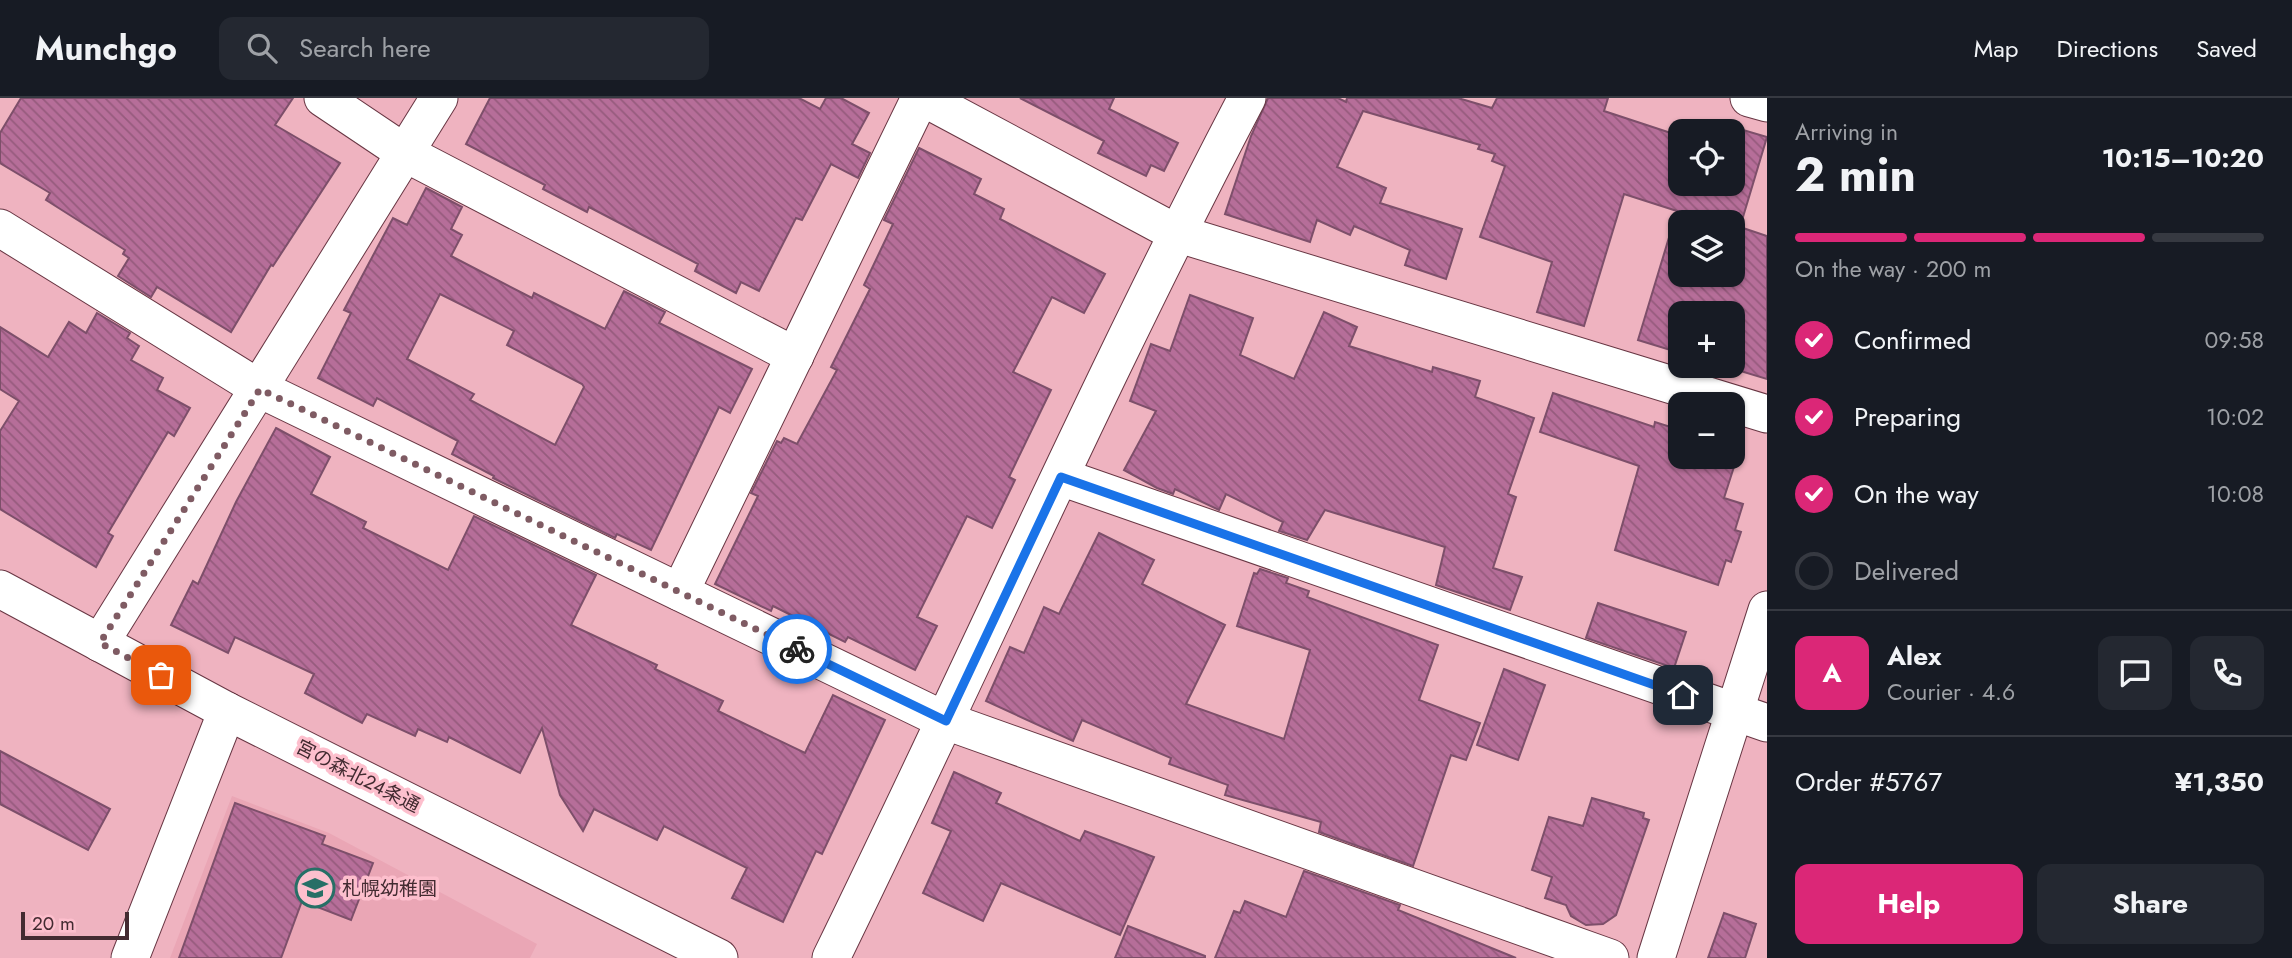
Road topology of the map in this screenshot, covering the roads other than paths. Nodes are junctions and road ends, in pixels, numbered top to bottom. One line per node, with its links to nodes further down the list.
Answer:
1 (323, 98): 7 (street)
2 (439, 98): 7 (street)
3 (922, 98): 9 (street); 10 (street)
4 (1247, 98): 9 (street)
5 (1749, 98): 6 (street)
6 (1767, 103)
7 (405, 153): 10 (street); 11 (street)
8 (0, 228): 11 (street)
9 (1176, 233): 12 (street); 13 (street)
10 (794, 356): 15 (street)
11 (260, 389): 15 (street); 17 (street)
12 (1767, 414)
13 (1061, 477): 19 (street); 20 (street)
14 (0, 589): 17 (street, 宮の森北24条通)
15 (680, 592): 20 (street)
16 (1767, 610): 19 (street)
17 (100, 643): 18 (street, 宮の森北24条通)
18 (227, 711): 21 (street); 22 (street, 宮の森北24条通)
19 (1751, 717): 25 (street)
20 (946, 721): 23 (street); 24 (street)
21 (130, 958)
22 (719, 958)
23 (831, 958)
24 (1610, 958)
25 (1656, 958)

